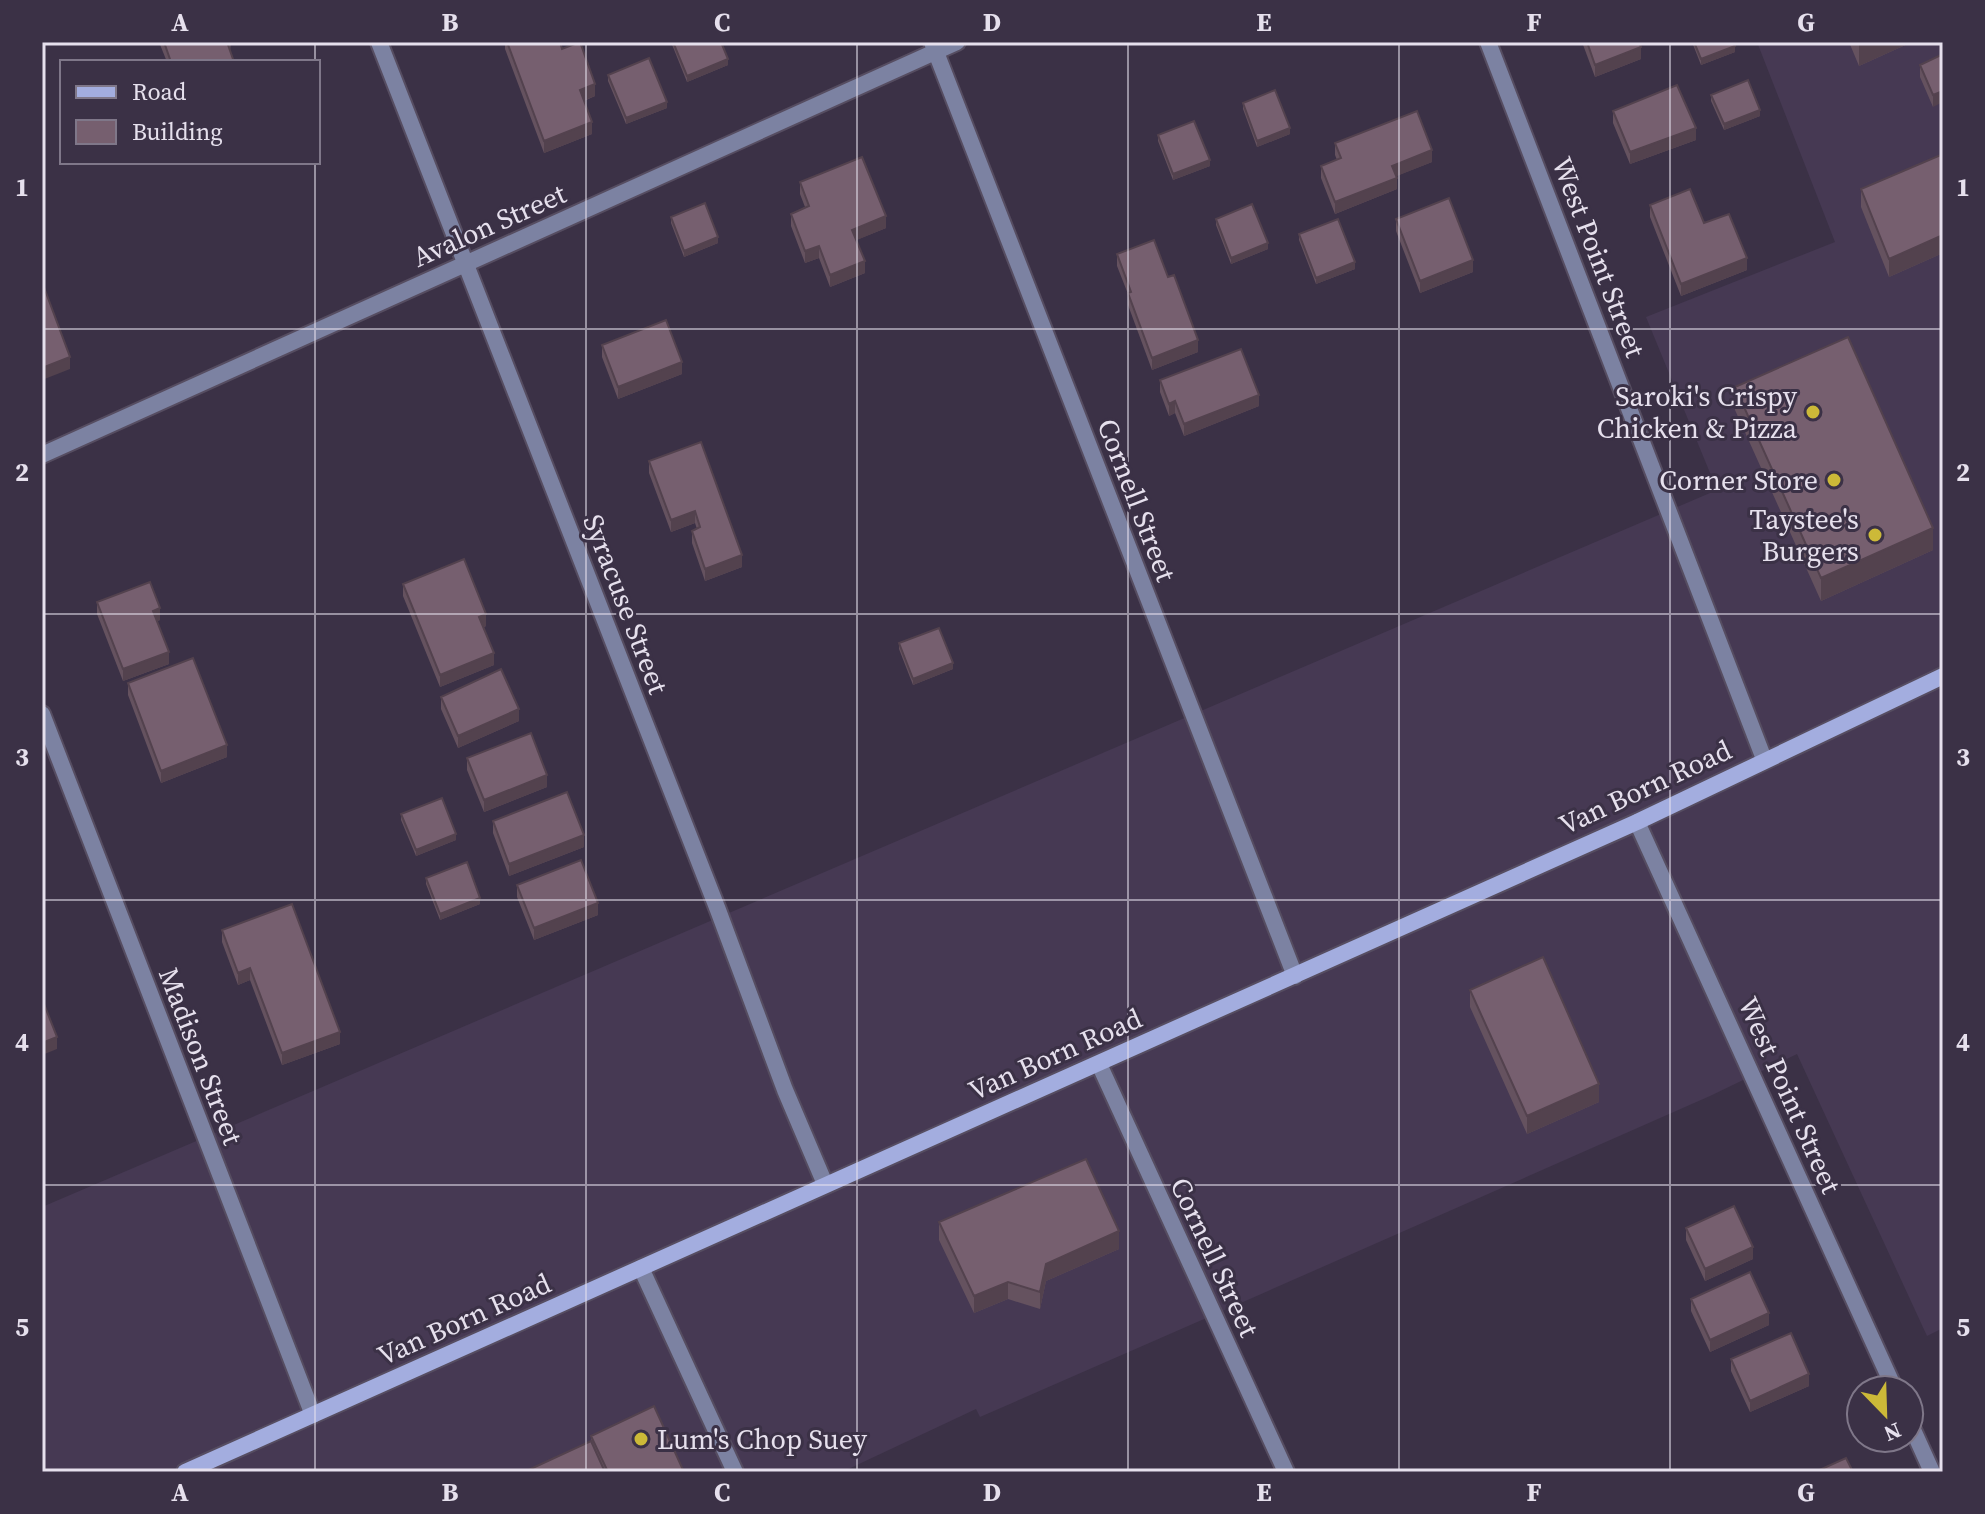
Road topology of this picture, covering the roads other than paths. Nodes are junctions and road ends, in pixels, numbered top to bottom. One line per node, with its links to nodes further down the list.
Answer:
1 (379, 42): 5 (street, Syracuse Street)
2 (957, 42): 4 (street, Avalon Street)
3 (1488, 42): 9 (street, West Point Street)
4 (934, 47): 5 (street, Avalon Street); 11 (street, Cornell Street)
5 (465, 264): 6 (street, Avalon Street); 13 (street, Syracuse Street)
6 (42, 455)
7 (1943, 676): 9 (main road, Van Born Road)
8 (42, 714): 16 (street, Madison Street)
9 (1764, 759): 10 (main road, Van Born Road)
10 (1637, 822): 11 (main road, Van Born Road); 15 (street, West Point Street)
11 (1295, 976): 12 (main road, Van Born Road)
12 (1099, 1064): 13 (main road, Van Born Road); 19 (street, Cornell Street)
13 (825, 1184): 14 (main road, Van Born Road)
14 (641, 1268): 16 (main road, Van Born Road); 18 (street)
15 (1888, 1374)
16 (313, 1415): 17 (main road, Van Born Road)
17 (185, 1472)
18 (735, 1472)
19 (1286, 1472)

